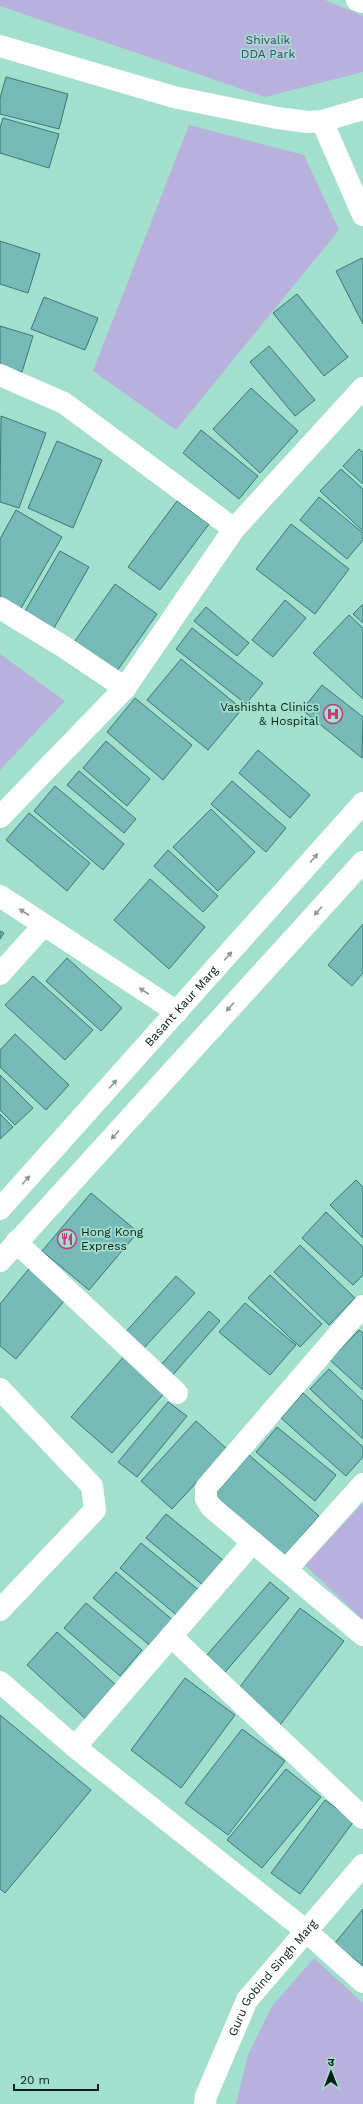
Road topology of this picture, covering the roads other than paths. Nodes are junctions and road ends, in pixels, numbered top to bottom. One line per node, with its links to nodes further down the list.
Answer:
1 (357, 0): 2 (street)
2 (363, 2)
3 (0, 46): 5 (street)
4 (363, 109): 5 (street)
5 (322, 121): 6 (street)
6 (363, 215)
7 (0, 375): 9 (street)
8 (363, 388): 9 (street)
9 (234, 530): 11 (street)
10 (0, 608): 11 (street)
11 (125, 688): 13 (street)
12 (363, 803): 18 (street, Basant Kaur Marg, one-way to 12)
13 (0, 817)
14 (363, 862): 20 (street, one-way to 20)
15 (0, 896): 16 (street, one-way to 15)
16 (44, 925): 17 (street); 18 (street, one-way to 16)
17 (0, 974)
18 (177, 1012): 19 (street, Basant Kaur Marg, one-way to 18)
19 (0, 1210)
20 (16, 1242): 21 (street); 24 (street)
21 (0, 1261)
22 (363, 1306): 26 (street)
23 (0, 1389): 28 (street)
24 (177, 1393)
25 (363, 1484): 27 (street)
26 (254, 1542): 27 (street); 30 (street)
27 (286, 1570): 29 (street)
28 (0, 1610)
29 (363, 1635)
30 (171, 1636): 32 (street); 33 (street)
31 (0, 1682): 32 (street)
32 (75, 1747): 35 (street)
33 (363, 1818)
34 (363, 1865): 35 (street, Guru Gobind Singh Marg)
35 (305, 1930): 36 (street); 37 (street, Guru Gobind Singh Marg)
36 (363, 1982)
37 (205, 2104)

